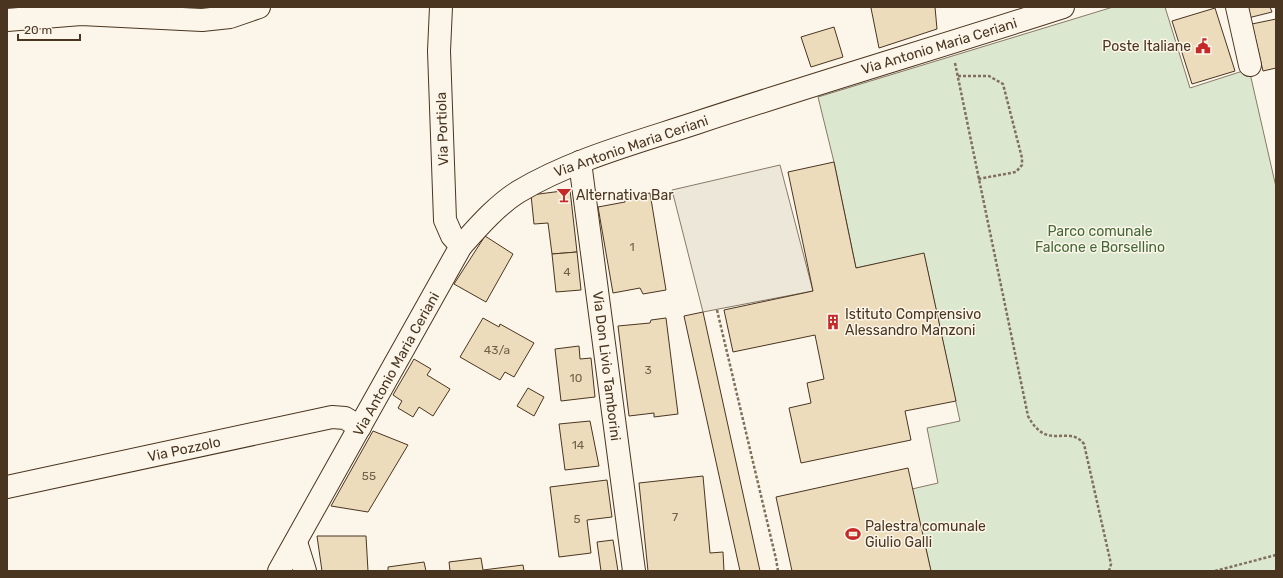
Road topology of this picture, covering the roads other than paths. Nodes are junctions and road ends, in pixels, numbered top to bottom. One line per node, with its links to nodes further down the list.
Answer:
1 (259, 7): 6 (street)
2 (440, 7): 10 (street, Via Portiola)
3 (1064, 7): 9 (street, Via Antonio Maria Ceriani)
4 (1237, 7): 8 (street)
5 (81, 10): 6 (street); 7 (street)
6 (184, 13)
7 (10, 15)
8 (1250, 65)
9 (580, 162): 10 (street, Via Antonio Maria Ceriani); 16 (street, Via Don Livio Tamborini)
10 (461, 246): 11 (street, Via Antonio Maria Ceriani)
11 (360, 427): 12 (street, Via Pozzolo); 13 (street, Via Antonio Maria Ceriani)
12 (7, 488)
13 (296, 542): 14 (street, Via Antonio Maria Ceriani); 15 (street)
14 (279, 571)
15 (305, 571)
16 (634, 571)

